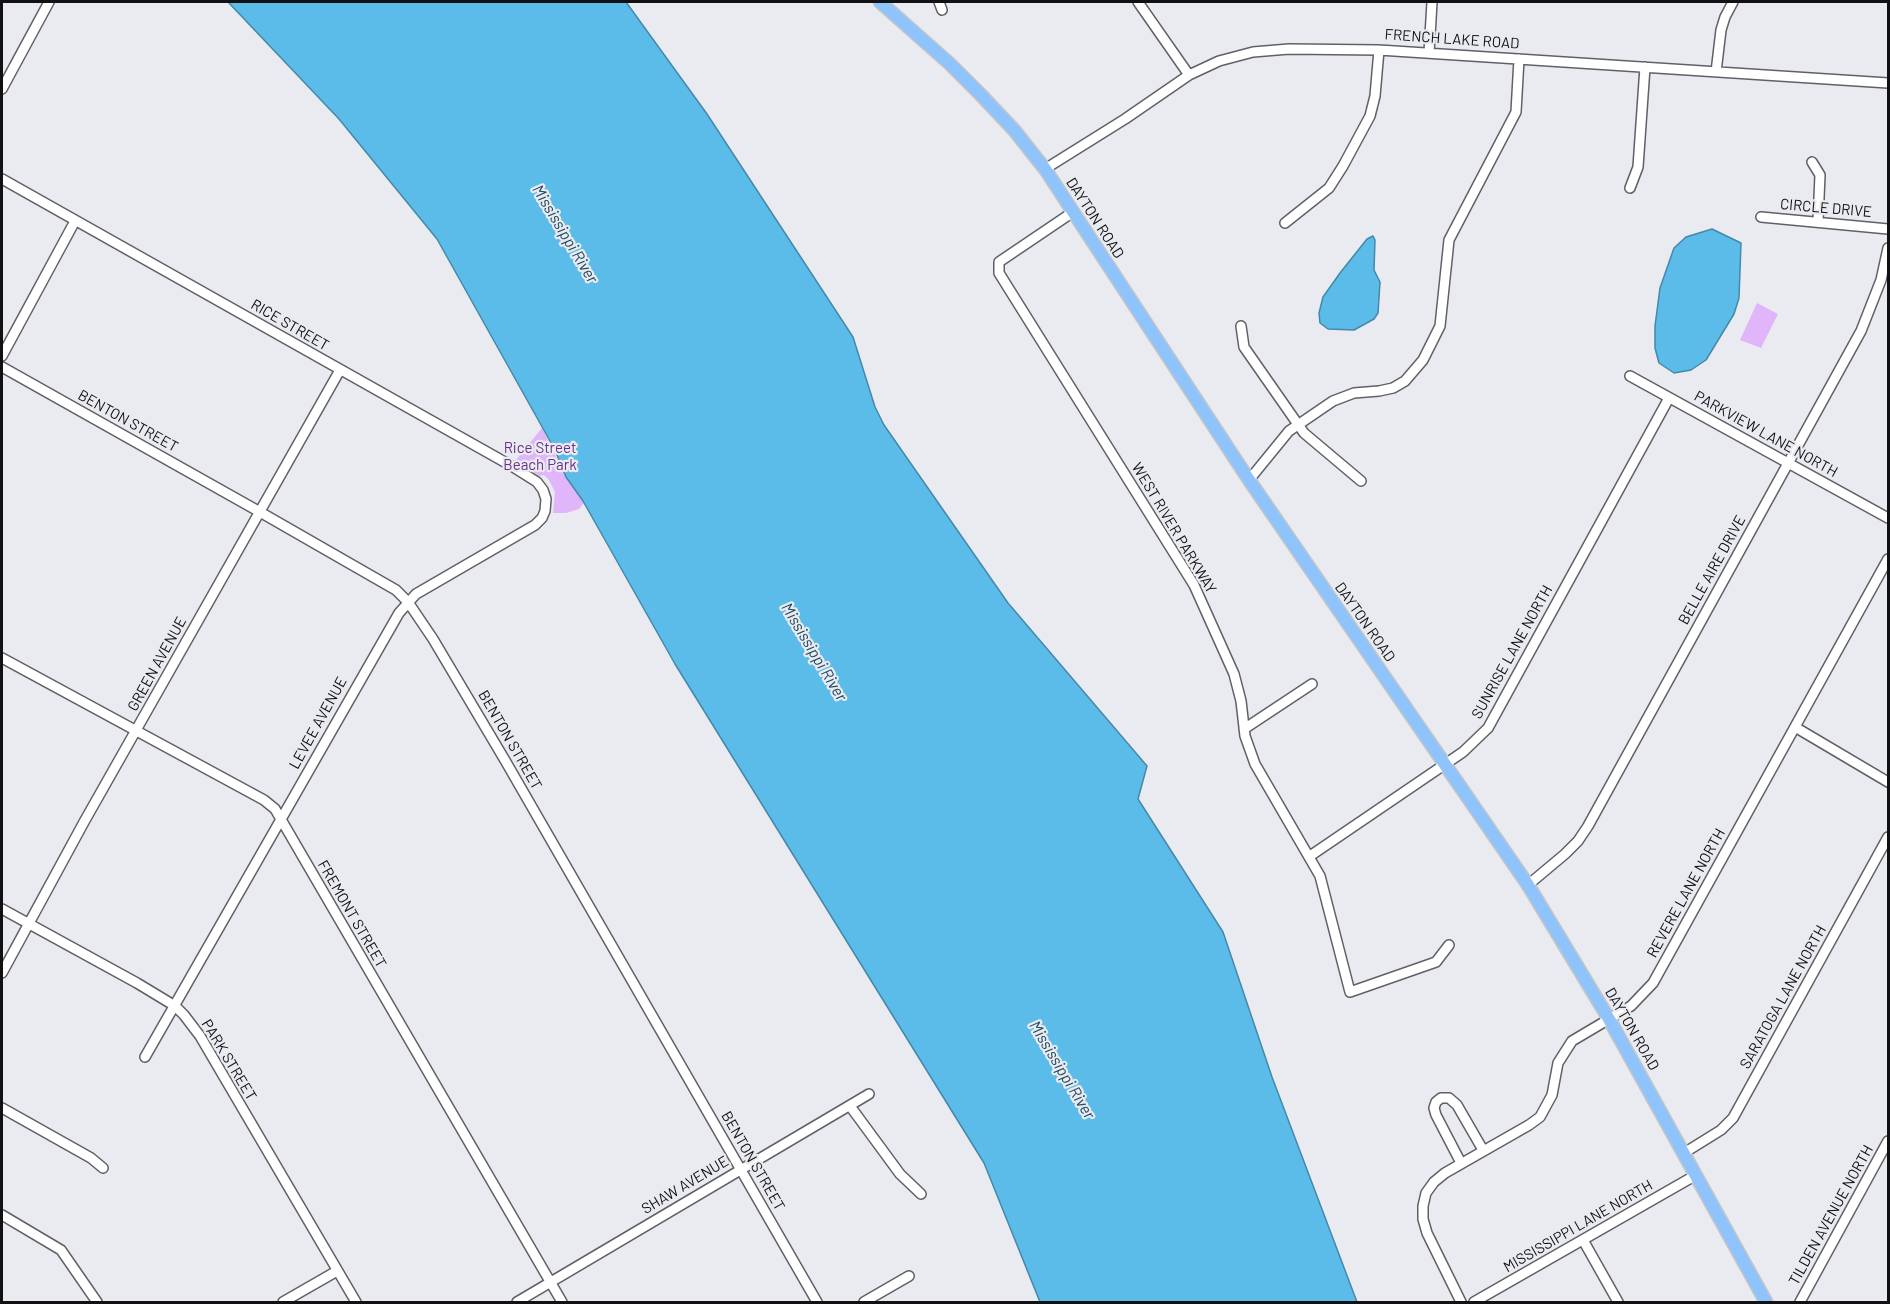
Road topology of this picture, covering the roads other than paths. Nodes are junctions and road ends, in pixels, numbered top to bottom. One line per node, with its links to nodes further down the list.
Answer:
1 (49, 2): 13 (street)
2 (880, 2): 15 (main road, DAYTON ROAD)
3 (1138, 2): 11 (street)
4 (1432, 2): 7 (street)
5 (1733, 2): 10 (street)
6 (1379, 50): 7 (street, FRENCH LAKE ROAD); 11 (street, FRENCH LAKE ROAD); 22 (street)
7 (1430, 53): 8 (street, FRENCH LAKE ROAD)
8 (1520, 59): 9 (street, FRENCH LAKE ROAD); 31 (street)
9 (1645, 67): 10 (street, FRENCH LAKE ROAD); 17 (street)
10 (1716, 72): 12 (street, FRENCH LAKE ROAD)
11 (1189, 75): 15 (street, FRENCH LAKE ROAD)
12 (1888, 83)
13 (2, 89)
14 (1812, 162): 21 (street)
15 (1045, 169): 18 (main road, DAYTON ROAD)
16 (2, 179): 20 (street, RICE STREET)
17 (1630, 188)
18 (1073, 212): 33 (main road, DAYTON ROAD); 43 (street, WEST RIVER PARKWAY)
19 (1761, 217): 21 (street, CIRCLE DRIVE)
20 (75, 221): 26 (street); 28 (street, RICE STREET)
21 (1818, 221): 23 (street, CIRCLE DRIVE)
22 (1285, 223)
23 (1888, 229)
24 (1888, 248): 32 (street, BELLE AIRE DRIVE)
25 (1241, 326): 31 (street)
26 (2, 356)
27 (2, 367): 36 (street, BENTON STREET)
28 (340, 370): 35 (street, RICE STREET); 36 (street, GREEN AVENUE)
29 (1630, 376): 30 (street, PARKVIEW LANE NORTH)
30 (1669, 398): 32 (street, PARKVIEW LANE NORTH); 45 (street, SUNRISE LANE NORTH)
31 (1298, 425): 33 (street); 34 (street)
32 (1788, 464): 37 (street, PARKVIEW LANE NORTH); 50 (street, BELLE AIRE DRIVE)
33 (1249, 480): 45 (main road, DAYTON ROAD)
34 (1361, 481)
35 (545, 511): 39 (street, LEVEE AVENUE)
36 (260, 512): 39 (street, BENTON STREET); 44 (street, GREEN AVENUE)
37 (1888, 518)
38 (1888, 559): 42 (street, REVERE LANE NORTH)
39 (408, 602): 47 (street, LEVEE AVENUE); 66 (street, BENTON STREET)
40 (2, 658): 44 (street, FREMONT STREET)
41 (1312, 684): 43 (street)
42 (1795, 727): 46 (street); 56 (street, REVERE LANE NORTH)
43 (1244, 729): 49 (street, WEST RIVER PARKWAY)
44 (136, 732): 47 (street, FREMONT STREET); 52 (street, GREEN AVENUE)
45 (1444, 764): 49 (street, SUNRISE LANE NORTH); 50 (main road, DAYTON ROAD)
46 (1888, 782)
47 (280, 819): 55 (street, LEVEE AVENUE); 73 (street, FREMONT STREET)
48 (1888, 837): 63 (street, SARATOGA LANE NORTH)
49 (1310, 856): 53 (street, WEST RIVER PARKWAY)
50 (1528, 885): 56 (main road, DAYTON ROAD)
51 (2, 909): 52 (street, PARK STREET)
52 (29, 924): 54 (street, GREEN AVENUE); 55 (street, PARK STREET)
53 (1449, 945)
54 (2, 973)
55 (175, 1005): 57 (street, LEVEE AVENUE); 71 (street, PARK STREET)
56 (1609, 1019): 62 (street, REVERE LANE NORTH); 63 (main road, DAYTON ROAD)
57 (145, 1058)
58 (869, 1094): 59 (street, SHAW AVENUE)
59 (850, 1106): 66 (street, SHAW AVENUE); 68 (street)
60 (2, 1108): 65 (street)
61 (1888, 1141): 85 (street, TILDEN AVENUE NORTH)
62 (1484, 1150): 64 (street, REVERE LANE NORTH); 64 (street)
63 (1684, 1153): 67 (main road, DAYTON ROAD)
64 (1461, 1163): 81 (street, REVERE LANE NORTH)
65 (103, 1168)
66 (740, 1169): 73 (street, SHAW AVENUE); 79 (street, BENTON STREET)
67 (1696, 1175): 70 (street, MISSISSIPPI LANE NORTH); 84 (main road, DAYTON ROAD)
68 (921, 1194)
69 (2, 1215): 74 (street)
70 (1583, 1240): 82 (street, MISSISSIPPI LANE NORTH); 83 (street)
71 (337, 1271): 75 (street); 76 (street, PARK STREET)
72 (909, 1276): 80 (street)
73 (551, 1284): 77 (street, SHAW AVENUE); 78 (street, FREMONT STREET)
74 (97, 1302)
75 (284, 1302)
76 (356, 1302)
77 (517, 1302)
78 (562, 1302)
79 (817, 1302)
80 (864, 1302)
81 (1461, 1302)
82 (1474, 1302)
83 (1618, 1302)
84 (1767, 1302)
85 (1800, 1302)

